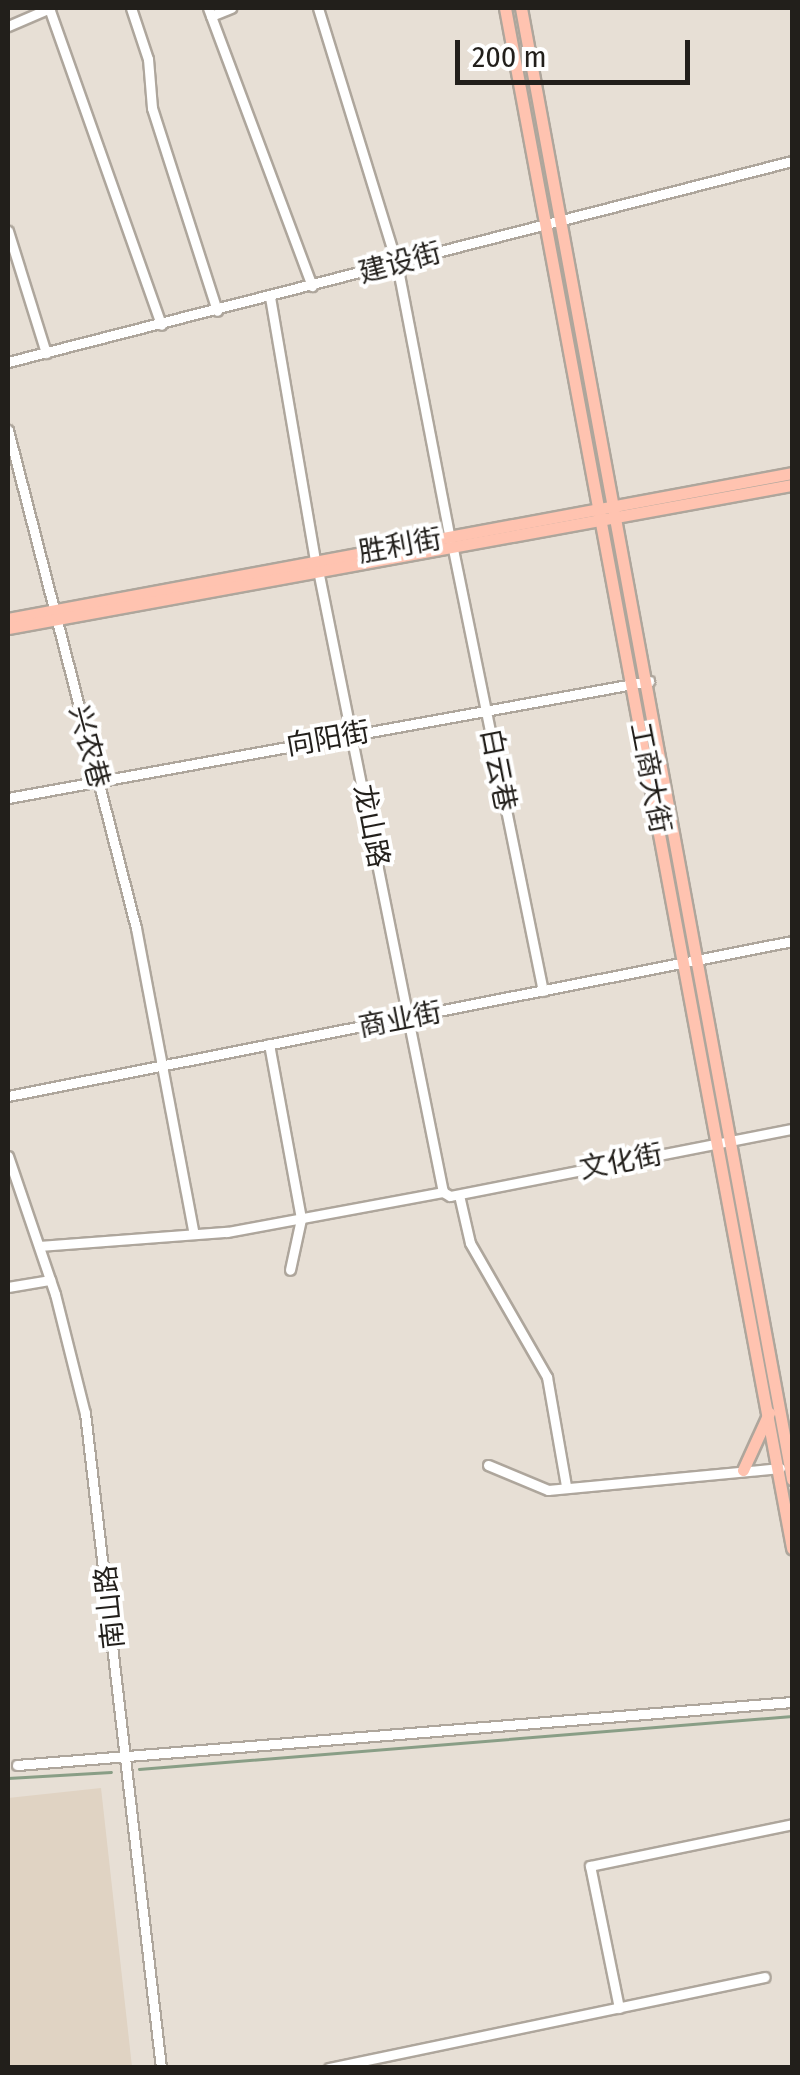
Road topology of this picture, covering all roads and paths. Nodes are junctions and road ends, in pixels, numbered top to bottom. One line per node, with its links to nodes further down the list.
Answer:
1 (49, 8): 8 (street); 17 (street)
2 (131, 8): 16 (street)
3 (232, 8): 7 (street)
4 (318, 8): 13 (street, 白云巷)
5 (506, 8): 11 (main road, 工商大街)
6 (521, 8): 10 (main road, 工商大街)
7 (209, 12): 14 (street)
8 (8, 26)
9 (792, 161): 10 (street, 建设街)
10 (562, 220): 11 (street, 建设街); 23 (main road, 工商大街)
11 (546, 224): 13 (street, 建设街); 24 (main road, 工商大街)
12 (8, 231): 18 (street)
13 (397, 264): 14 (street, 建设街); 25 (street, 白云巷)
14 (312, 286): 15 (street, 建设街)
15 (270, 297): 16 (street, 建设街); 26 (street)
16 (217, 311): 17 (street, 建设街)
17 (161, 325): 18 (street, 建设街)
18 (46, 353): 19 (street, 建设街)
19 (8, 362)
20 (8, 430): 28 (street, 兴农巷)
21 (792, 473): 23 (main road, 胜利街)
22 (792, 485): 23 (main road, 胜利街)
23 (617, 513): 24 (main road, 胜利街); 31 (main road, 工商大街)
24 (599, 516): 25 (main road, 胜利街); 32 (main road, 工商大街)
25 (451, 544): 26 (main road, 胜利街); 27 (main road, 胜利街); 33 (street, 白云巷)
26 (316, 560): 28 (main road, 胜利街)
27 (319, 575): 28 (main road, 胜利街); 34 (street, 龙山路)
28 (54, 616): 29 (main road, 胜利街); 30 (main road, 胜利街); 35 (street, 兴农巷)
29 (8, 619)
30 (8, 628)
31 (649, 682): 32 (street, 向阳街); 38 (main road, 工商大街)
32 (632, 683): 33 (street, 向阳街); 39 (main road, 工商大街)
33 (486, 710): 34 (street, 向阳街); 40 (street, 白云巷)
34 (353, 735): 35 (street, 向阳街); 41 (street, 龙山路)
35 (98, 781): 36 (street, 向阳街); 43 (street, 兴农巷)
36 (8, 798)
37 (792, 941): 38 (street, 商业街)
38 (700, 958): 39 (street, 商业街); 46 (main road, 工商大街)
39 (686, 961): 40 (street, 商业街); 46 (main road, 工商大街)
40 (543, 991): 41 (street, 商业街)
41 (408, 1018): 42 (street, 商业街); 48 (street, 龙山路)
42 (269, 1044): 43 (street, 商业街); 49 (street)
43 (165, 1064): 44 (street, 商业街); 50 (street, 兴农巷)
44 (8, 1096)
45 (792, 1129): 46 (street, 文化街)
46 (728, 1141): 48 (street, 文化街); 55 (main road, 工商大街); 56 (main road, 工商大街)
47 (8, 1156): 51 (street, 南山路)
48 (451, 1194): 49 (street, 文化街); 60 (street, 龙山路)
49 (301, 1219): 50 (street, 文化街); 52 (street)
50 (194, 1234): 51 (street, 文化街)
51 (39, 1246): 53 (street, 南山路)
52 (290, 1270)
53 (50, 1280): 54 (street); 63 (street, 南山路)
54 (8, 1288)
55 (770, 1409): 57 (main road, 工商大街); 59 (main road)
56 (788, 1426): 57 (main road, 工商大街)
57 (787, 1464): 59 (street); 61 (main road, 工商大街)
58 (488, 1465): 60 (street)
59 (742, 1470): 60 (street)
60 (566, 1486)
61 (792, 1548)
62 (792, 1702): 63 (street)
63 (125, 1756): 64 (street); 68 (street, 南山路)
64 (17, 1765)
65 (792, 1824): 67 (street)
66 (765, 1977): 67 (street)
67 (618, 2008): 69 (street)
68 (161, 2068)
69 (329, 2068)

